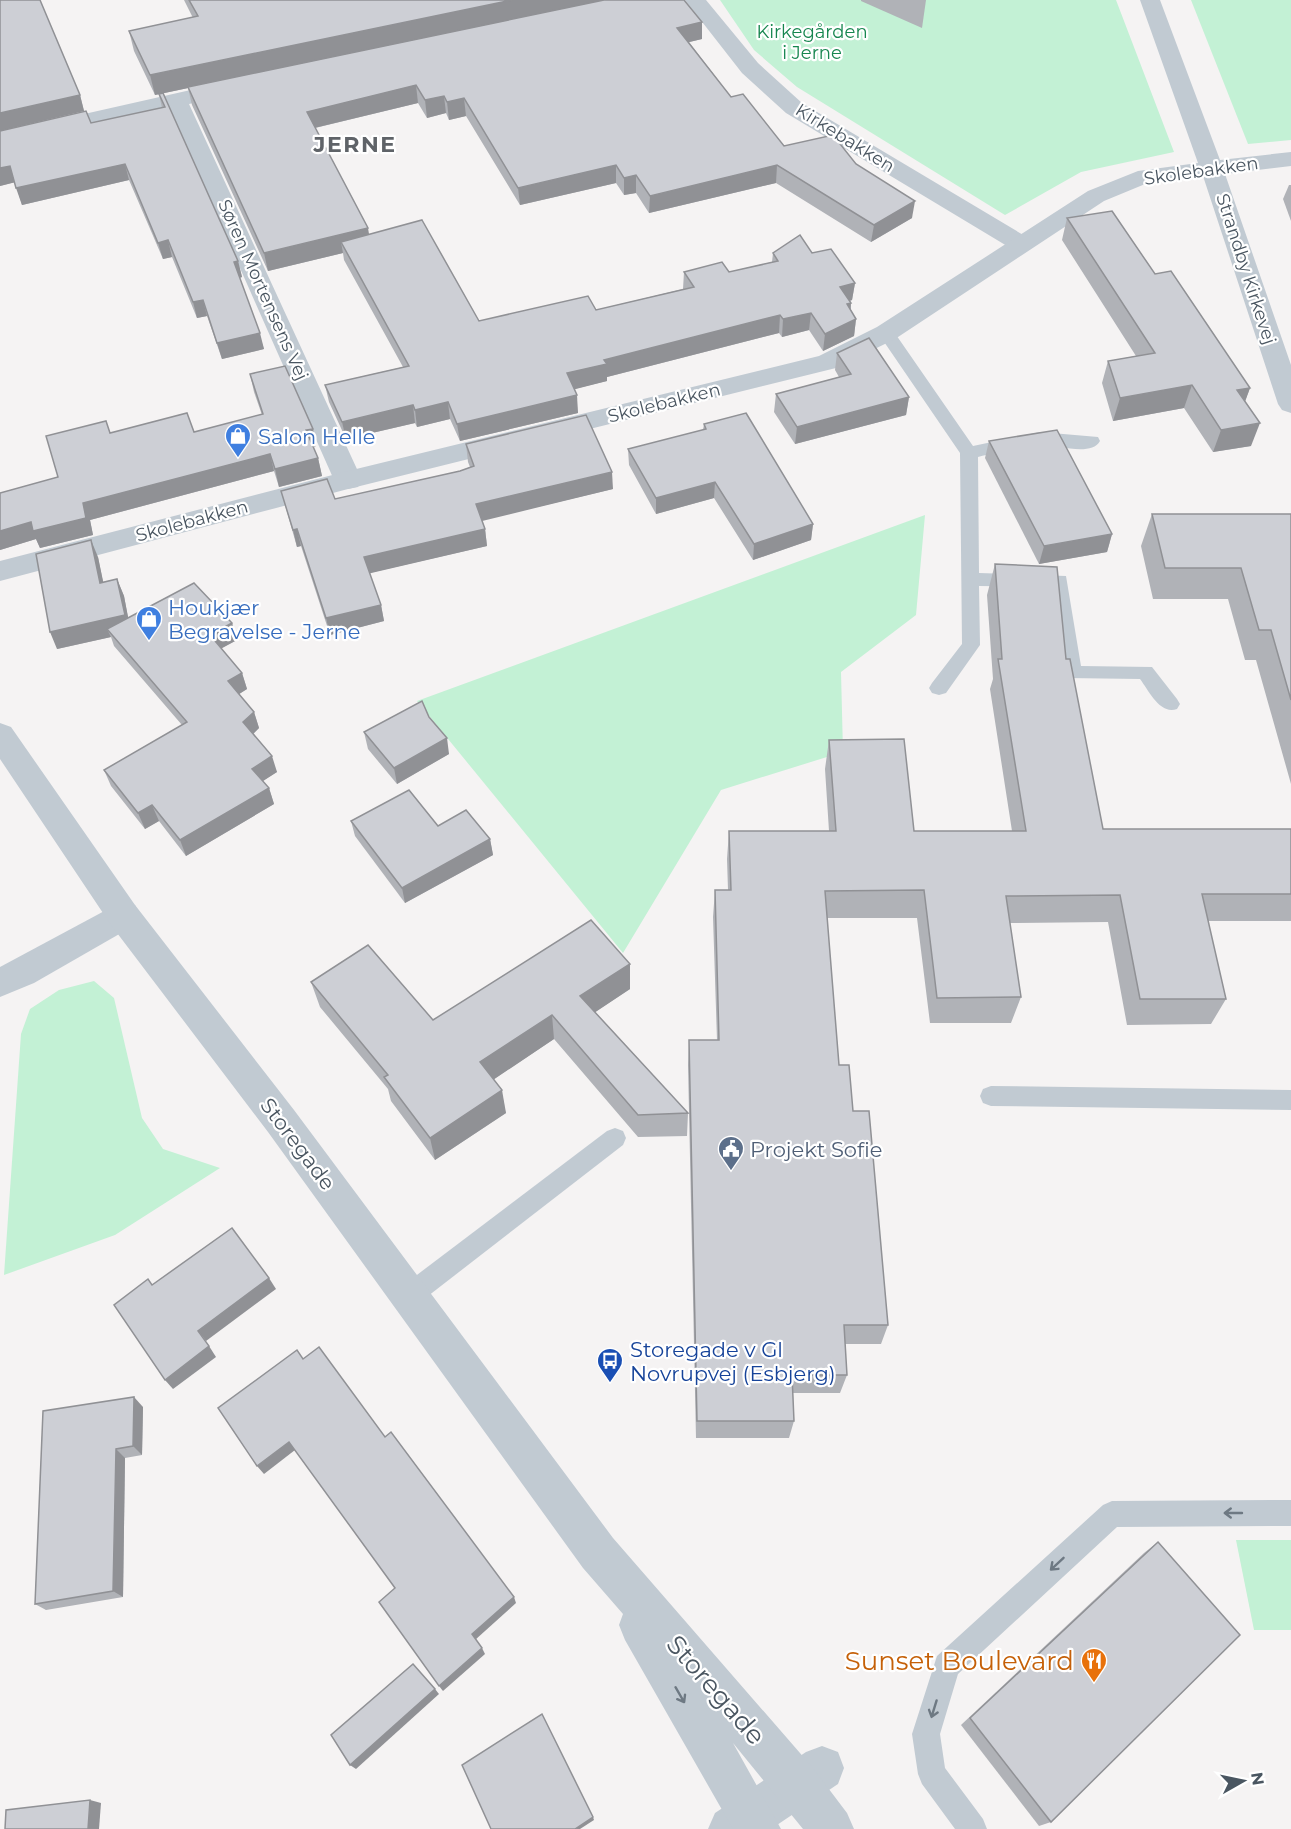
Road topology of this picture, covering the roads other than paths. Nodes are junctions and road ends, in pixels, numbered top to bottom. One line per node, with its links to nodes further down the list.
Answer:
1 (695, 0): 8 (street, Kirkebakken)
2 (1150, 0): 7 (street, Strandby Kirkevej)
3 (257, 82): 4 (street)
4 (176, 99): 5 (street); 13 (street, Søren Mortensens Vej)
5 (0, 140)
6 (1291, 159): 7 (street, Skolebakken)
7 (1211, 166): 8 (street, Skolebakken); 10 (street, Strandby Kirkevej)
8 (1022, 244): 9 (street, Skolebakken)
9 (886, 333): 12 (lane); 13 (street, Skolebakken)
10 (1291, 404)
11 (1092, 441): 12 (lane)
12 (969, 453): 15 (lane)
13 (348, 480): 14 (street, Skolebakken)
14 (0, 571)
15 (971, 579): 16 (lane); 17 (lane)
16 (939, 688)
17 (1170, 704)
18 (0, 735): 19 (street, Storegade)
19 (123, 915): 20 (street); 24 (street, Storegade)
20 (0, 982)
21 (991, 1096): 22 (lane)
22 (1291, 1100)
23 (615, 1138): 24 (lane)
24 (410, 1295): 26 (street, Storegade)
25 (1291, 1513): 30 (lane, one-way to 30)
26 (598, 1553): 27 (street, Storegade); 28 (street, Storegade, one-way to 28)
27 (809, 1776): 28 (street); 29 (street, Storegade)
28 (746, 1824)
29 (831, 1829)
30 (973, 1829)

